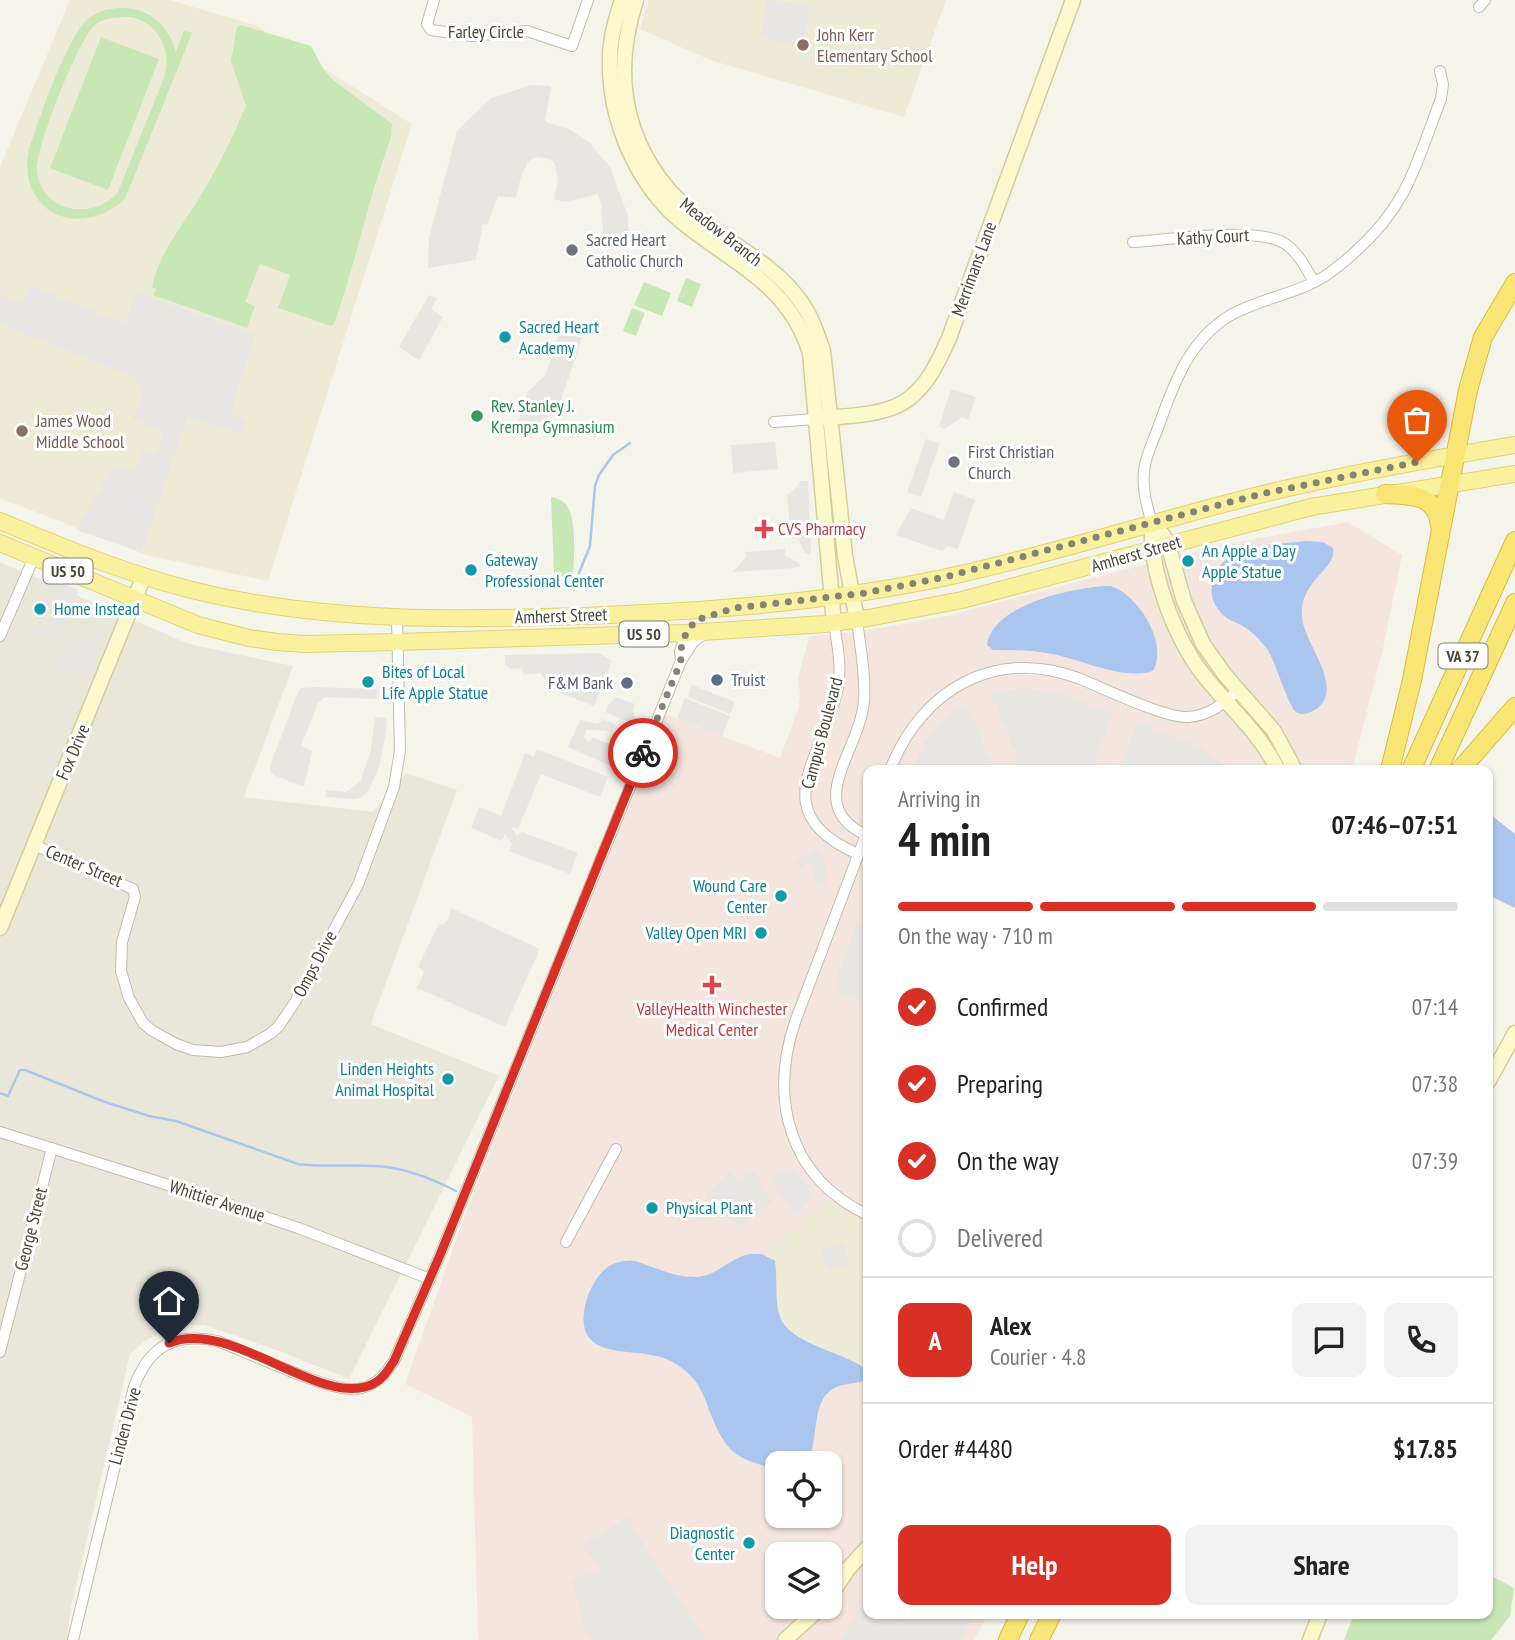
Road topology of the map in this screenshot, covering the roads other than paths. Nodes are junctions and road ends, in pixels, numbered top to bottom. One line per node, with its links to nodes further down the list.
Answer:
1 (434, 0): 2 (street, Farley Circle)
2 (587, 0)
3 (622, 0): 11 (main road, Meadow Branch)
4 (636, 0): 10 (main road, Meadow Branch)
5 (1073, 0): 10 (main road, Merrimans Lane)
6 (1440, 71): 8 (street)
7 (1133, 242): 8 (street, Kathy Court)
8 (1314, 282): 19 (street)
9 (1515, 283): 14 (highway)
10 (831, 418): 11 (main road, Merrimans Lane); 28 (main road, Campus Boulevard)
11 (816, 419): 12 (street, Merrimans Lane); 29 (main road, Campus Boulevard)
12 (774, 422)
13 (1515, 445): 14 (main road, US 50)
14 (1455, 455): 16 (highway); 19 (main road, Amherst Street / US 50)
15 (1515, 474): 16 (main road, US 50)
16 (1450, 483): 17 (main road, Amherst Street / US 50); 20 (highway)
17 (1385, 494): 20 (highway); 23 (main road, Amherst Street / US 50)
18 (0, 521): 25 (main road, Amherst Street / US 50)
19 (1152, 524): 23 (main road); 24 (main road); 28 (main road, Amherst Street / US 50)
20 (1440, 533): 49 (highway)
21 (1515, 541): 50 (highway, VA 37)
22 (0, 543): 26 (main road, Amherst Street / US 50)
23 (1168, 544): 24 (main road, Amherst Street / US 50); 43 (main road)
24 (1152, 550): 35 (main road, Amherst Street / US 50); 44 (main road)
25 (83, 554): 26 (main road); 27 (main road, Amherst Street / US 50)
26 (34, 557): 30 (main road, Amherst Street / US 50); 40 (street)
27 (144, 576): 30 (main road, Fox Drive); 34 (main road, Amherst Street / US 50)
28 (851, 594): 29 (main road, Amherst Street / US 50); 35 (main road, Campus Boulevard)
29 (832, 597): 32 (main road, Amherst Street / US 50); 36 (main road, Campus Boulevard)
30 (135, 600): 41 (main road, Amherst Street / US 50); 55 (main road, Fox Drive)
31 (1515, 603): 51 (highway, VA 37)
32 (735, 608): 33 (main road, Amherst Street / US 50); 38 (main road)
33 (691, 611): 34 (main road, Amherst Street / US 50); 39 (main road)
34 (397, 619): 41 (street, Omps Drive)
35 (857, 620): 36 (main road, Amherst Street / US 50); 53 (street, Campus Boulevard)
36 (834, 623): 37 (main road, Amherst Street / US 50); 56 (street, Campus Boulevard)
37 (707, 632): 38 (main road, Amherst Street / US 50); 42 (street, Linden Drive)
38 (686, 633): 39 (main road, Amherst Street / US 50); 42 (street, Linden Drive)
39 (659, 634): 41 (main road, Amherst Street / US 50)
40 (0, 636)
41 (397, 642): 57 (street, Omps Drive)
42 (681, 661): 66 (street, Linden Drive)
43 (1239, 690): 44 (street); 48 (main road)
44 (1226, 700): 46 (street); 47 (main road)
45 (1515, 706): 52 (highway)
46 (892, 765)
47 (1275, 765)
48 (1292, 765)
49 (1391, 765)
50 (1413, 765)
51 (1440, 765)
52 (1464, 765)
53 (863, 831)
54 (863, 842): 56 (street, Campus Boulevard)
55 (34, 845): 57 (street, Center Street); 58 (main road, Fox Drive)
56 (858, 854): 64 (street, Campus Boulevard)
57 (133, 889)
58 (0, 928)
59 (1515, 1033): 60 (main road)
60 (1493, 1073)
61 (0, 1132): 62 (street, Whittier Avenue)
62 (52, 1148): 66 (street, Whittier Avenue); 67 (street, George Street)
63 (616, 1149): 65 (street)
64 (863, 1212)
65 (566, 1242)
66 (430, 1279): 74 (street, Linden Drive)
67 (0, 1352)
68 (863, 1552): 69 (main road)
69 (842, 1578)
70 (807, 1619): 75 (main road)
71 (1018, 1619): 76 (highway)
72 (1050, 1619): 77 (highway)
73 (1319, 1619): 78 (main road)
74 (73, 1640)
75 (785, 1640)
76 (1008, 1640)
77 (1040, 1640)
78 (1310, 1640)

